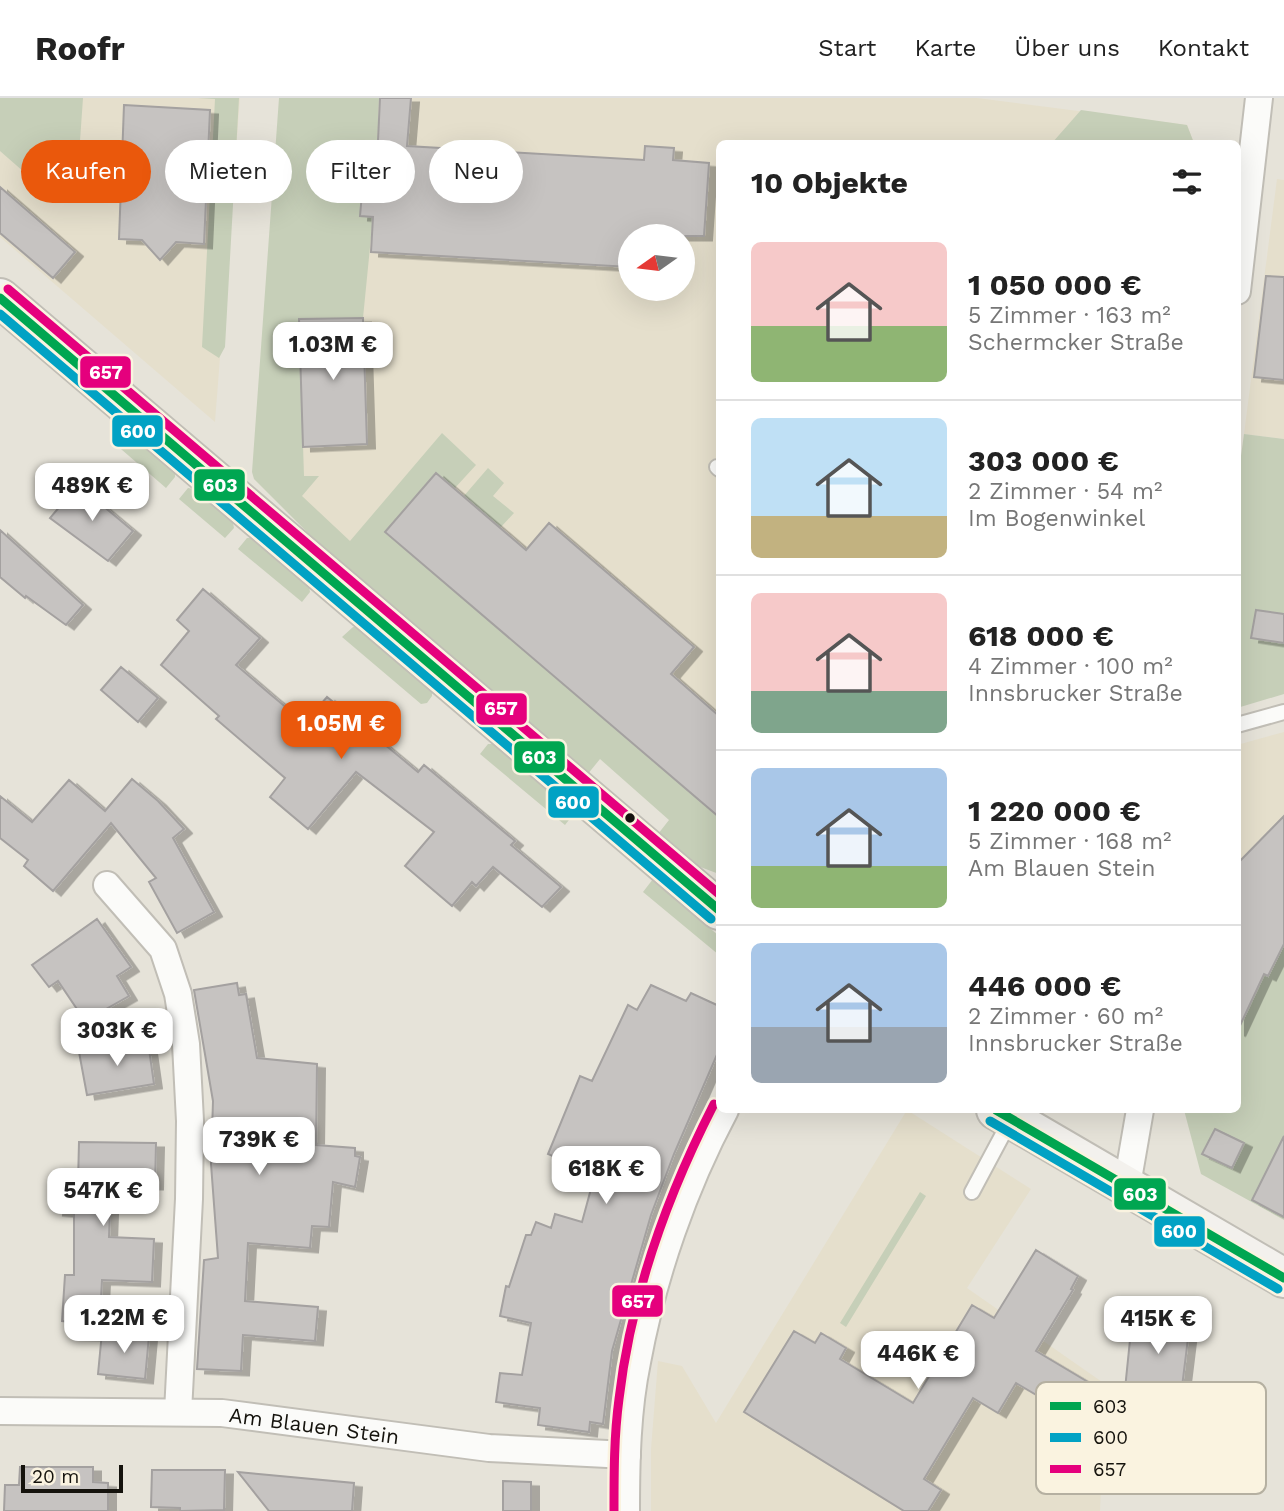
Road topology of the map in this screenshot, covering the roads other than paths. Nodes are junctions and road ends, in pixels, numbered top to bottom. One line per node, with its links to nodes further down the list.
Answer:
1 (1259, 98): 2 (street)
2 (1241, 255)
3 (0, 298): 7 (main road)
4 (1284, 712): 5 (lane)
5 (1241, 724)
6 (107, 885): 15 (street)
7 (716, 907)
8 (724, 1113): 16 (street)
9 (1139, 1113): 11 (street)
10 (1004, 1114): 11 (main road); 12 (lane)
11 (1127, 1185): 13 (main road)
12 (972, 1192)
13 (1284, 1278)
14 (0, 1411): 15 (street, Am Blauen Stein)
15 (178, 1412): 16 (street, Am Blauen Stein)
16 (626, 1455): 17 (street)
17 (626, 1511)

